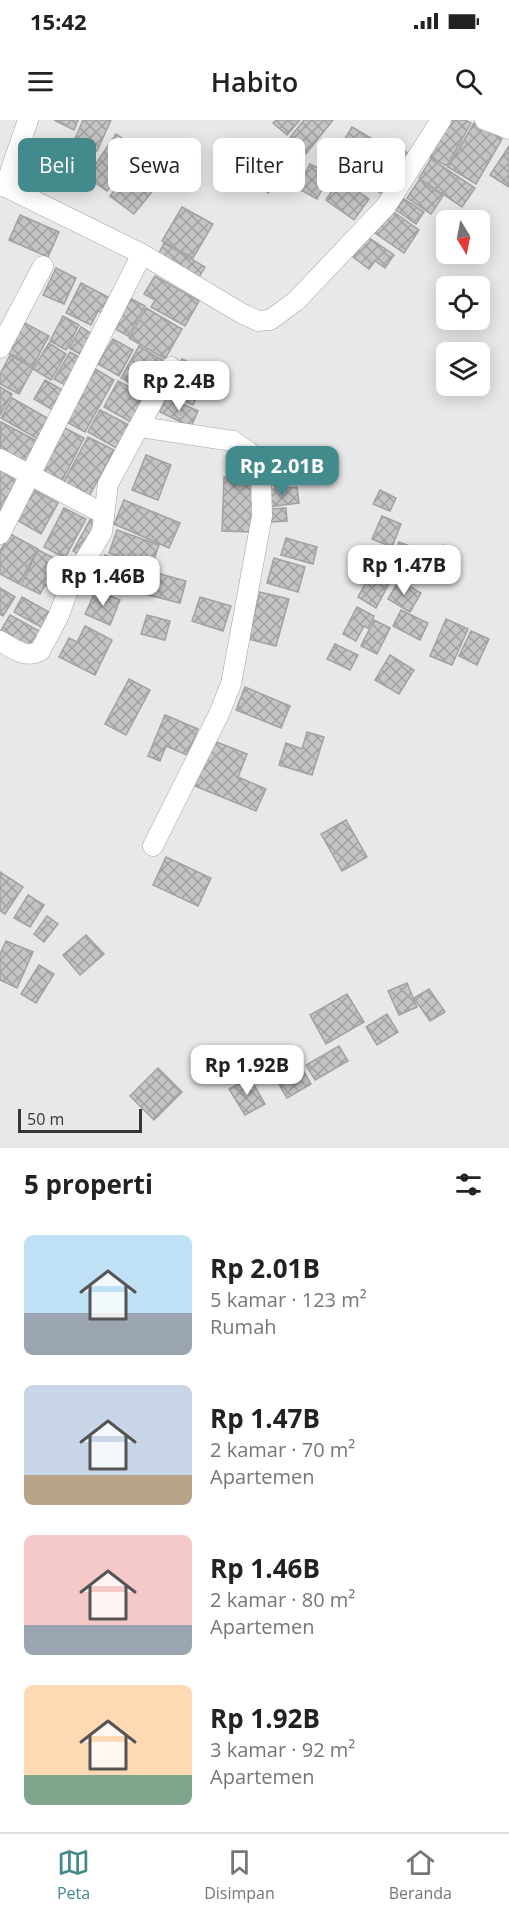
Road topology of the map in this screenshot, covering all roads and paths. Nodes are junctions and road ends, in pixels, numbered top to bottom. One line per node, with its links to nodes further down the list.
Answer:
1 (28, 120): 5 (street)
2 (441, 120): 6 (street)
3 (485, 120): 4 (street)
4 (509, 129)
5 (3, 186): 6 (street)
6 (142, 254): 12 (street)
7 (44, 266): 8 (street)
8 (0, 348)
9 (171, 367): 10 (street)
10 (140, 427): 13 (street); 16 (street)
11 (0, 459): 12 (street)
12 (32, 476): 13 (street); 14 (street)
13 (104, 514): 15 (street)
14 (0, 534)
15 (0, 641)
16 (153, 846)

